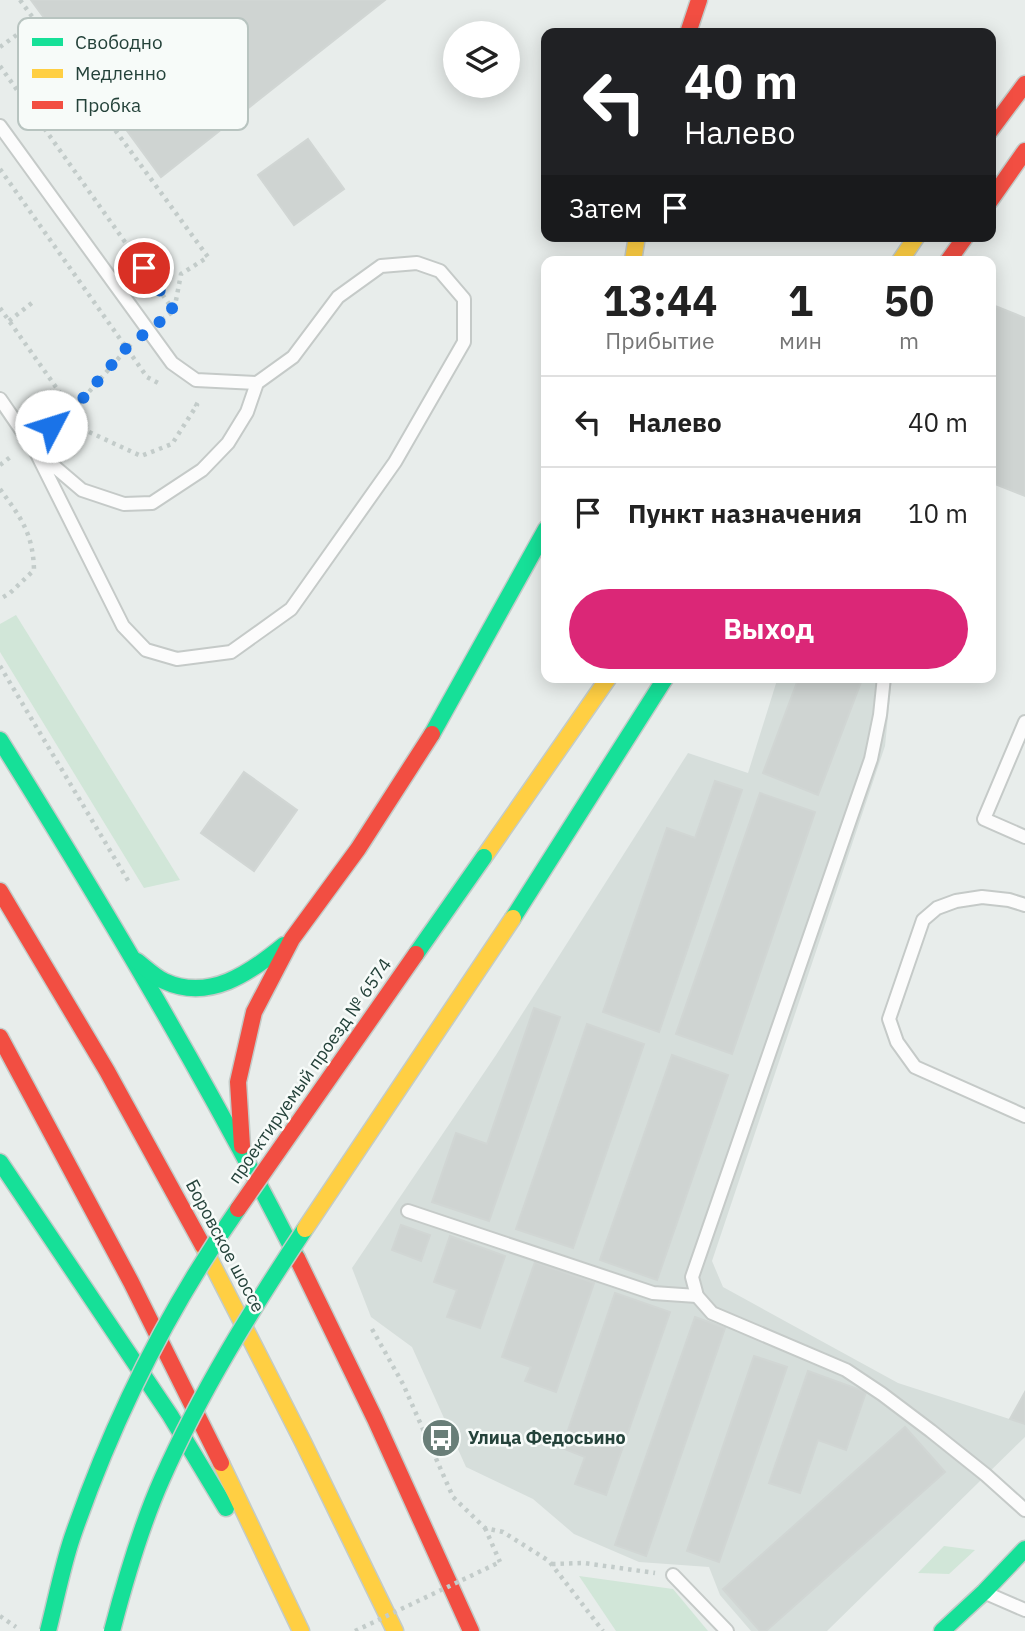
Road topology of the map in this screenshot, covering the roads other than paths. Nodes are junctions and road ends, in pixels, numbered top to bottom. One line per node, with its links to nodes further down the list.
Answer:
1 (699, 0): 2 (main road)
2 (690, 28)
3 (1025, 84): 4 (main road)
4 (996, 123)
5 (0, 126): 10 (lane)
6 (1025, 151): 8 (main road)
7 (1025, 171): 9 (main road)
8 (996, 192)
9 (996, 196)
10 (257, 383): 12 (lane); 12 (lane)
11 (0, 399): 12 (lane)
12 (33, 446)
13 (541, 538): 22 (main road)
14 (605, 683): 35 (main road, проектируемый проезд № 6574, bridge)
15 (662, 683): 36 (main road, bridge)
16 (883, 683): 29 (lane)
17 (1025, 722): 19 (lane)
18 (0, 740): 23 (main road)
19 (1025, 837)
20 (0, 891): 39 (main road, Боровское шоссе)
21 (1025, 905): 25 (lane)
22 (292, 939): 23 (main road); 26 (main road)
23 (134, 958): 26 (main road)
24 (0, 1037): 38 (main road)
25 (1025, 1116)
26 (242, 1153): 40 (main road)
27 (0, 1162): 37 (main road)
28 (408, 1211): 29 (lane)
29 (697, 1296): 30 (lane)
30 (1025, 1510)
31 (1025, 1549): 33 (main road)
32 (673, 1575): 41 (lane)
33 (984, 1592): 34 (lane); 42 (main road)
34 (1025, 1610)
35 (48, 1631)
36 (112, 1631)
37 (295, 1631)
38 (301, 1631)
39 (396, 1631)
40 (471, 1631)
41 (727, 1631)
42 (942, 1631)

